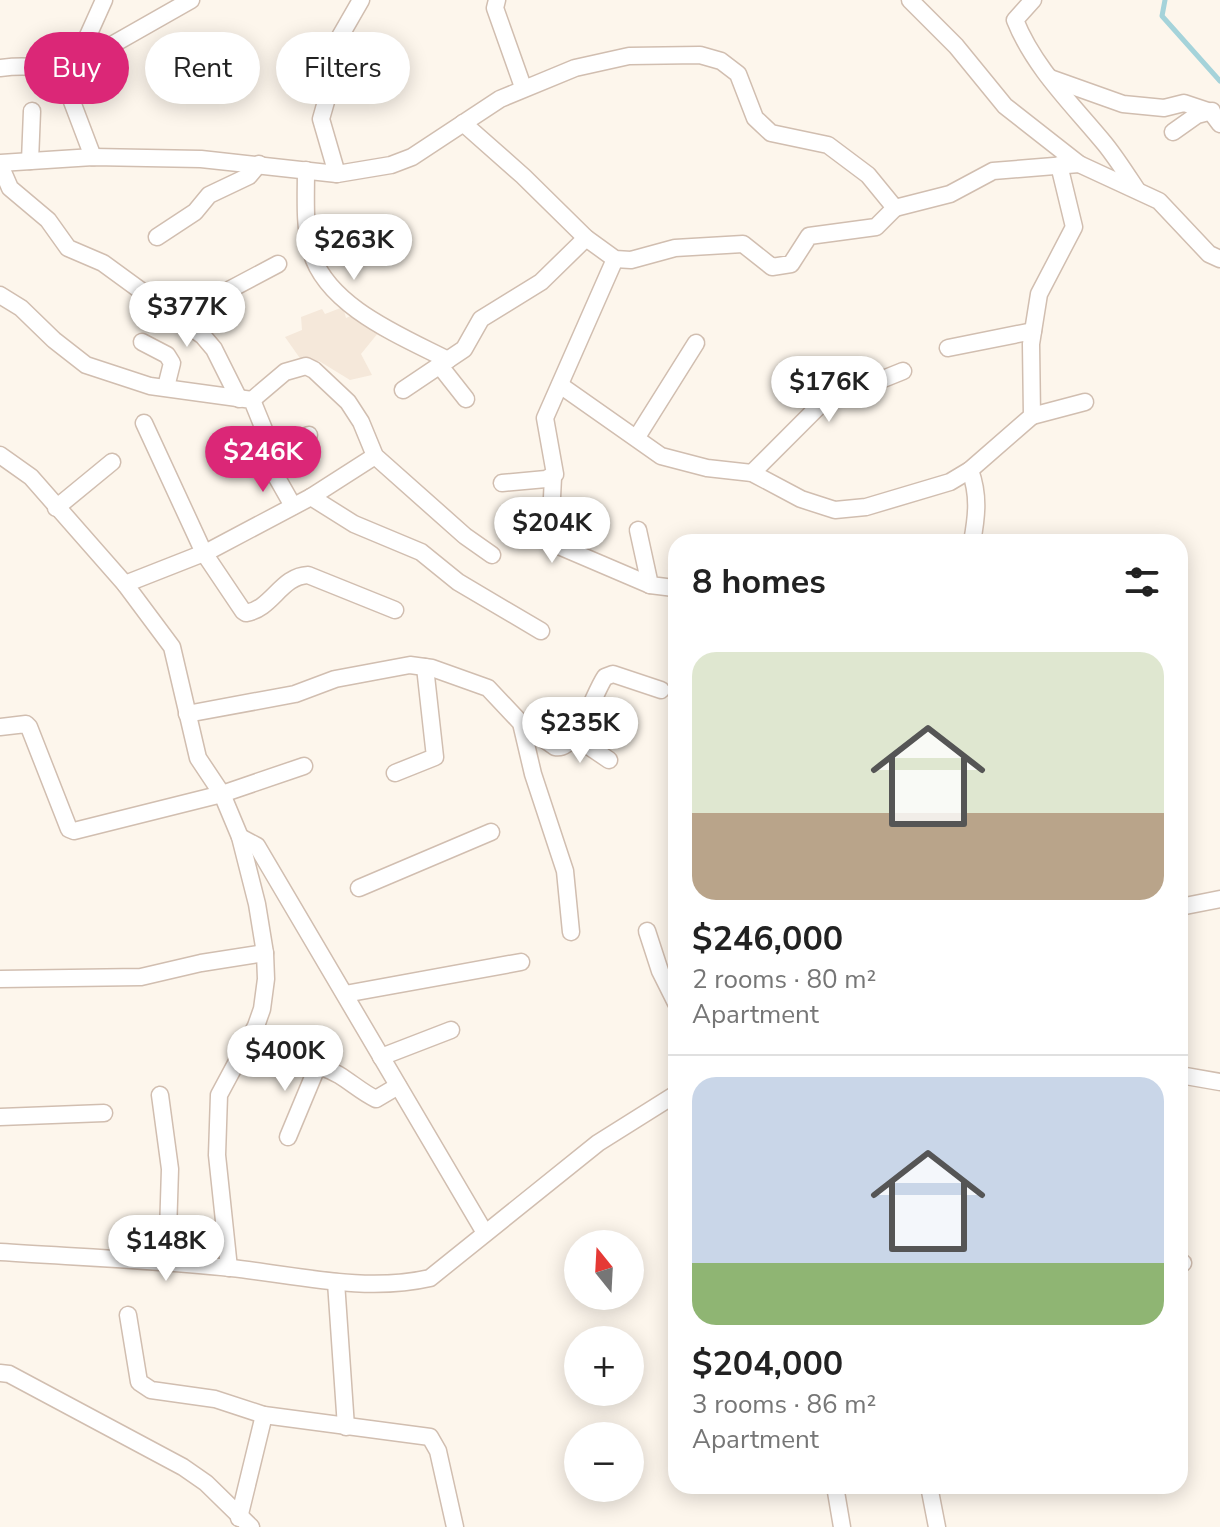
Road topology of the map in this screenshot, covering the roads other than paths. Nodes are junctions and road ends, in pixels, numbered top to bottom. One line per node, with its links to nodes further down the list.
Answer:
1 (104, 0): 7 (street)
2 (191, 0): 8 (street)
3 (361, 0): 25 (street)
4 (497, 0): 12 (street)
5 (910, 0): 22 (street)
6 (1033, 0): 11 (street)
7 (90, 32)
8 (129, 38)
9 (24, 67): 10 (street)
10 (0, 68)
11 (1050, 78): 15 (street); 26 (street)
12 (523, 87): 16 (street); 27 (street)
13 (73, 104): 18 (street)
14 (32, 111): 19 (street)
15 (1217, 114): 17 (street)
16 (463, 123): 25 (street); 29 (street)
17 (1173, 132)
18 (93, 157): 19 (street); 21 (street)
19 (30, 161): 20 (street)
20 (0, 164): 34 (street)
21 (259, 164): 24 (street); 28 (street)
22 (1079, 164): 23 (street); 26 (street)
23 (1059, 165): 27 (street); 35 (street)
24 (306, 170): 25 (street); 39 (street)
25 (337, 174)
26 (1138, 192): 31 (street)
27 (895, 208): 30 (street)
28 (157, 237)
29 (586, 238): 30 (street); 39 (street)
30 (615, 259): 41 (street)
31 (1220, 259)
32 (278, 264): 34 (street)
33 (0, 295): 42 (street)
34 (178, 317): 45 (street)
35 (1033, 331): 38 (street); 47 (street)
36 (142, 342): 42 (street)
37 (696, 343): 50 (street)
38 (948, 348)
39 (444, 363): 43 (street); 44 (street)
40 (903, 371): 56 (street)
41 (560, 385): 50 (street); 57 (street)
42 (166, 387): 45 (street)
43 (403, 390)
44 (466, 399)
45 (245, 400): 51 (street); 53 (street)
46 (1085, 402): 47 (street)
47 (1032, 416): 55 (street)
48 (144, 423): 64 (street)
49 (309, 435): 51 (street)
50 (637, 437): 56 (street)
51 (272, 449): 60 (street)
52 (0, 455): 61 (street)
53 (375, 456): 59 (street); 65 (street)
54 (112, 462): 61 (street)
55 (970, 470): 56 (street); 63 (street)
56 (752, 473)
57 (553, 477): 58 (street); 67 (street)
58 (502, 483)
59 (311, 497): 60 (street); 70 (street)
60 (293, 506): 64 (street)
61 (56, 508): 66 (street)
62 (638, 530): 67 (street)
63 (973, 534)
64 (204, 553): 66 (street); 69 (street)
65 (492, 555)
66 (125, 584): 73 (street)
67 (650, 585): 68 (street)
68 (668, 587)
69 (395, 610)
70 (541, 631)
71 (425, 667): 73 (street); 74 (street); 79 (street)
72 (661, 690): 76 (street)
73 (187, 714): 80 (street)
74 (521, 723): 76 (street); 87 (street)
75 (0, 727): 80 (street)
76 (575, 737): 77 (street)
77 (609, 760)
78 (304, 766): 80 (street)
79 (395, 773)
80 (222, 794): 82 (street)
81 (491, 832): 83 (street)
82 (240, 837): 88 (street); 92 (street)
83 (359, 888)
84 (1220, 899): 85 (street)
85 (1188, 905)
86 (647, 931): 91 (street)
87 (571, 932)
88 (265, 953): 90 (street); 94 (street)
89 (521, 962): 92 (street)
90 (0, 979)
91 (668, 987)
92 (345, 994): 95 (street)
93 (451, 1030): 95 (street)
94 (242, 1054): 96 (street); 108 (street)
95 (381, 1057): 99 (street)
96 (318, 1065): 99 (street); 104 (street)
97 (1188, 1076): 98 (street)
98 (1220, 1082)
99 (398, 1086): 105 (street)
100 (160, 1095): 107 (street)
101 (668, 1099): 105 (street)
102 (104, 1113): 103 (street)
103 (0, 1117)
104 (288, 1137)
105 (485, 1233): 109 (street)
106 (0, 1252): 107 (street)
107 (167, 1264): 108 (street)
108 (229, 1268): 109 (street)
109 (336, 1282): 113 (street)
110 (128, 1315): 112 (street)
111 (0, 1373): 116 (street)
112 (264, 1415): 113 (street); 116 (street)
113 (346, 1427): 117 (street)
114 (836, 1494): 118 (street)
115 (931, 1494): 119 (street)
116 (245, 1522)
117 (455, 1527)
118 (842, 1527)
119 (937, 1527)

